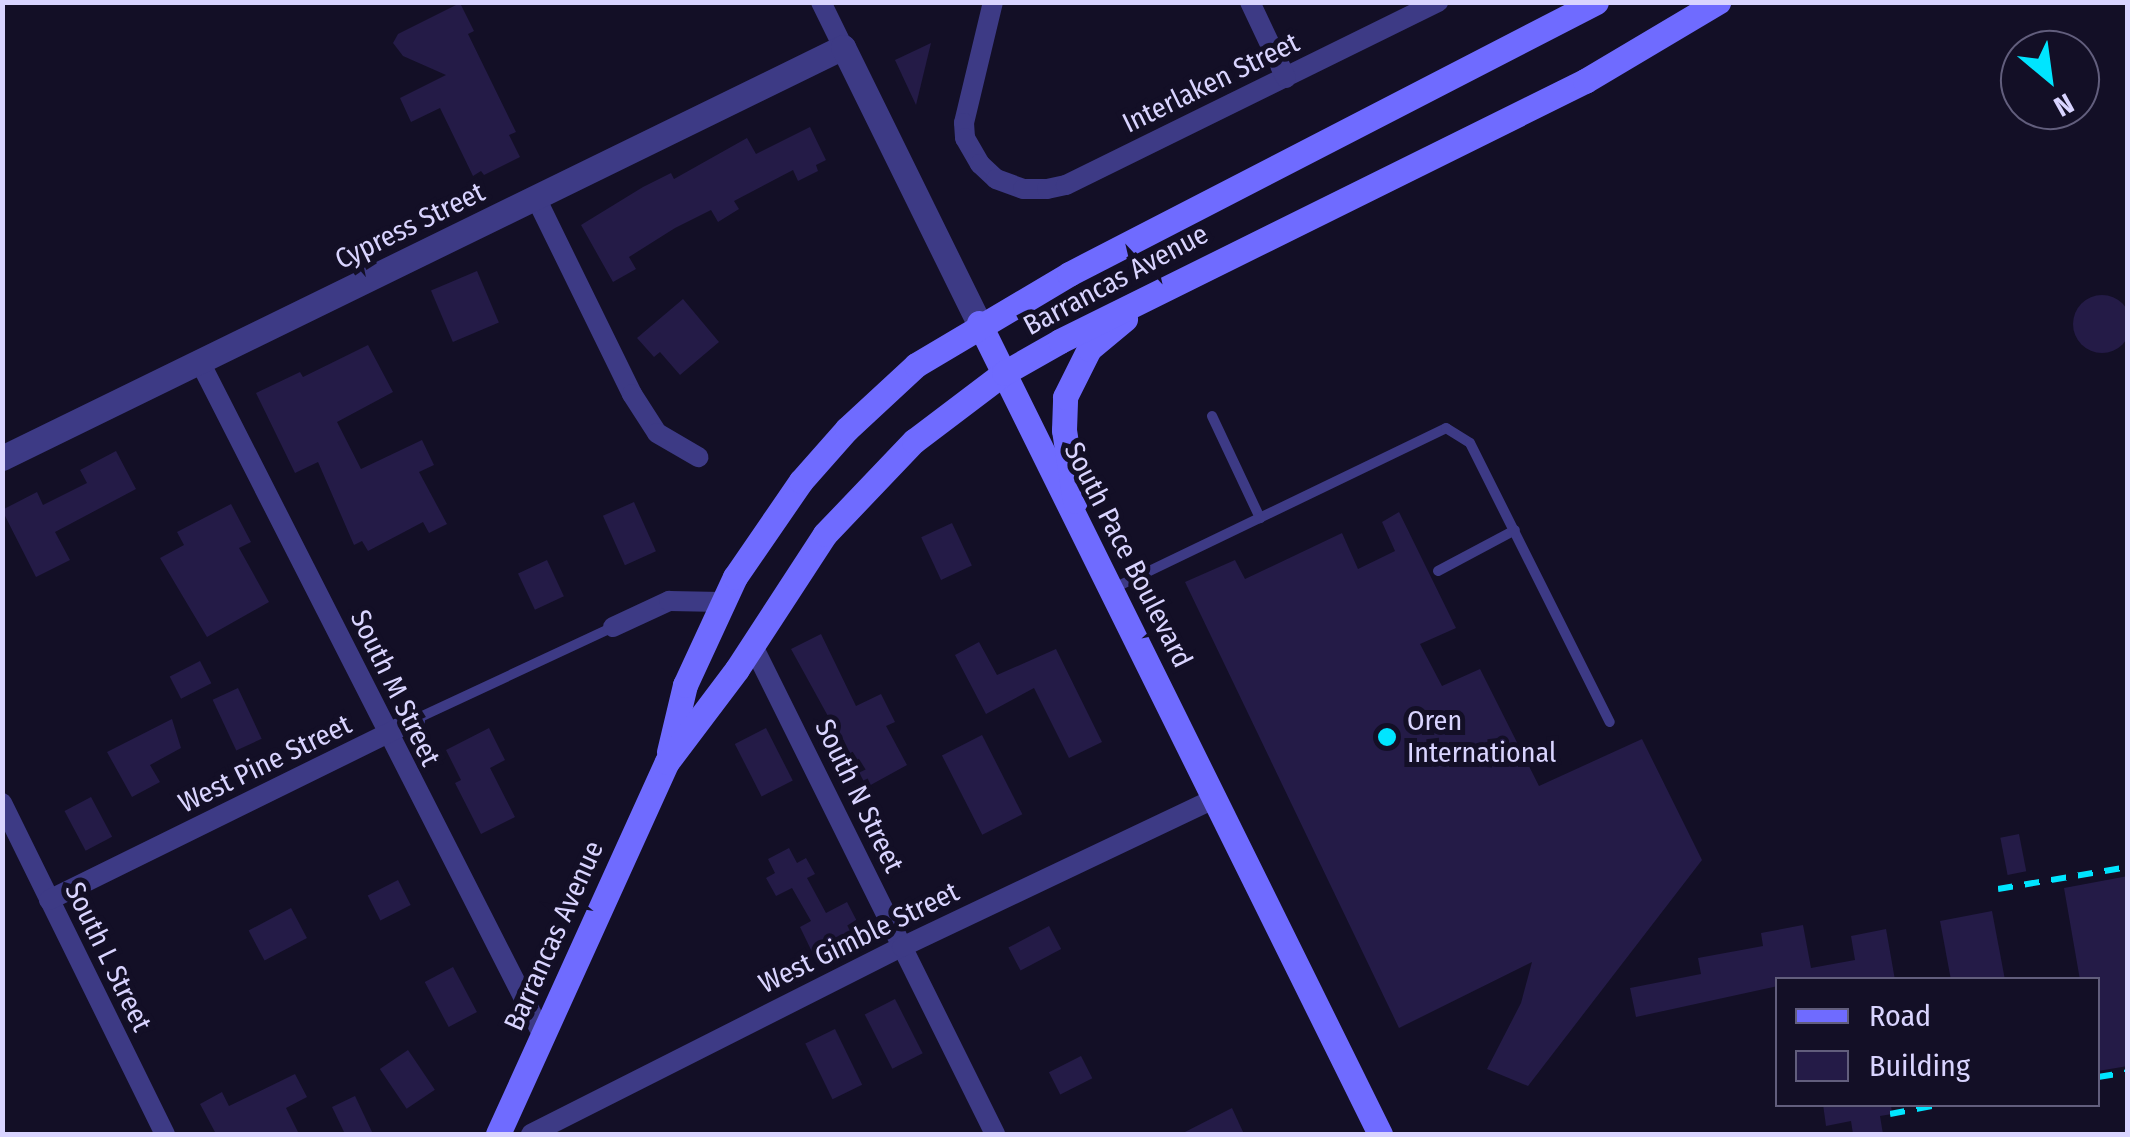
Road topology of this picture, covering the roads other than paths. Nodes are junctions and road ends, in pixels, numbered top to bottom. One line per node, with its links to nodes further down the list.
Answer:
1 (821, 2): 7 (street, South Pace Boulevard)
2 (993, 2): 8 (street, Interlaken Street)
3 (1250, 2): 8 (street)
4 (1438, 2): 8 (street, Interlaken Street)
5 (1596, 2): 11 (main road, Barrancas Avenue)
6 (1718, 2): 10 (main road, Barrancas Avenue)
7 (843, 46): 9 (street, Cypress Street); 11 (street, South Pace Boulevard)
8 (1286, 78)
9 (536, 198): 12 (street, Cypress Street); 15 (street)
10 (1162, 287): 13 (main road, Barrancas Avenue); 18 (main road)
11 (979, 323): 13 (main road, South Pace Boulevard); 22 (main road, Barrancas Avenue)
12 (200, 362): 16 (street, Cypress Street); 27 (street, South M Street)
13 (1004, 373): 18 (main road, South Pace Boulevard); 24 (main road, Barrancas Avenue)
14 (1212, 416): 17 (lane)
15 (698, 457)
16 (2, 458)
17 (1260, 518): 19 (lane); 21 (lane)
18 (1079, 525): 21 (main road, South Pace Boulevard)
19 (1515, 530): 20 (lane); 26 (lane)
20 (1438, 571)
21 (1112, 590): 29 (main road, South Pace Boulevard)
22 (722, 602): 23 (street); 28 (main road, Barrancas Avenue)
23 (613, 627): 25 (lane, West Pine Street)
24 (752, 644): 28 (main road, Barrancas Avenue); 32 (street, South N Street)
25 (415, 720): 27 (street, West Pine Street)
26 (1610, 722)
27 (388, 734): 31 (street, West Pine Street); 33 (street, South M Street)
28 (667, 762): 33 (main road, Barrancas Avenue)
29 (1216, 798): 32 (street, West Gimble Street); 38 (main road, South Pace Boulevard)
30 (2, 803): 31 (street, South L Street)
31 (49, 900): 34 (street, South L Street)
32 (902, 947): 36 (street, West Gimble Street); 37 (street, South N Street)
33 (544, 1038): 35 (main road, Barrancas Avenue)
34 (165, 1134)
35 (498, 1134)
36 (530, 1134)
37 (995, 1134)
38 (1380, 1134)

